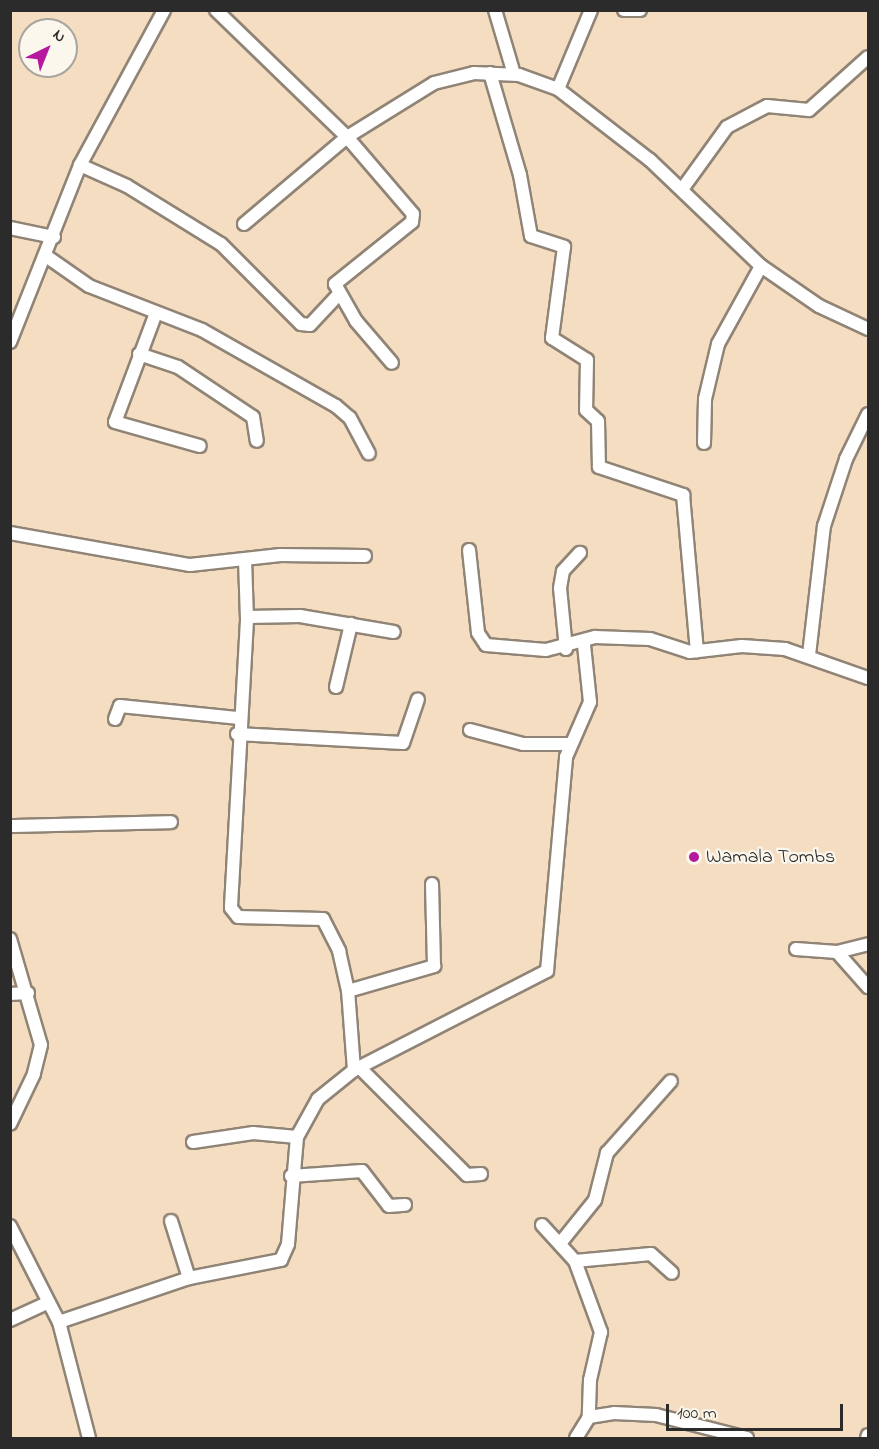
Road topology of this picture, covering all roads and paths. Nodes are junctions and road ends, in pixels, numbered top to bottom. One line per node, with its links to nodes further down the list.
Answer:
1 (164, 10): 12 (street)
2 (216, 10): 11 (street)
3 (495, 10): 9 (street)
4 (591, 10): 10 (street)
5 (624, 10): 6 (street)
6 (640, 10)
7 (868, 57): 13 (street)
8 (490, 73): 9 (street); 11 (street); 40 (street)
9 (514, 74): 10 (street)
10 (558, 89): 13 (street)
11 (347, 137): 14 (street); 19 (street)
12 (80, 165): 16 (street); 19 (street)
13 (683, 188): 18 (street)
14 (244, 224)
15 (10, 228): 16 (street)
16 (54, 237): 17 (street)
17 (46, 256): 20 (street); 22 (street)
18 (761, 266): 21 (street); 27 (street)
19 (339, 294): 24 (street)
20 (156, 313): 23 (street); 29 (street)
21 (868, 329)
22 (10, 342)
23 (139, 354): 26 (street); 28 (street)
24 (392, 363)
25 (868, 414): 41 (street)
26 (257, 441)
27 (704, 443)
28 (200, 446)
29 (369, 453)
30 (10, 533): 34 (street)
31 (469, 550): 39 (street)
32 (580, 553): 39 (street)
33 (365, 556): 34 (street)
34 (245, 559): 35 (street)
35 (247, 617): 36 (street); 45 (street)
36 (351, 624): 37 (street); 43 (street)
37 (394, 632)
38 (584, 645): 39 (street); 40 (street); 49 (street)
39 (566, 649)
40 (697, 651): 41 (street)
41 (809, 655): 42 (street)
42 (868, 678)
43 (336, 687)
44 (418, 699): 48 (street)
45 (238, 718): 46 (street); 48 (street)
46 (115, 719)
47 (470, 730): 49 (street)
48 (237, 734): 58 (street)
49 (571, 744): 61 (street)
50 (171, 822): 51 (street)
51 (10, 826)
52 (432, 884): 58 (street)
53 (10, 939): 59 (street)
54 (868, 944): 56 (street)
55 (795, 949): 56 (street)
56 (837, 952): 57 (street)
57 (868, 987)
58 (348, 991): 61 (street)
59 (28, 993): 60 (street); 63 (street)
60 (10, 994)
61 (356, 1069): 64 (street); 66 (street)
62 (670, 1081): 72 (street)
63 (10, 1124)
64 (297, 1137): 65 (street); 67 (street)
65 (193, 1142)
66 (481, 1174)
67 (291, 1176): 68 (street); 75 (street)
68 (405, 1205)
69 (171, 1221): 75 (street)
70 (542, 1225): 72 (street)
71 (10, 1226): 76 (street)
72 (562, 1241): 73 (street)
73 (575, 1261): 74 (street); 79 (street)
74 (672, 1273)
75 (189, 1278): 78 (street)
76 (46, 1303): 77 (street); 78 (street)
77 (10, 1320)
78 (58, 1322): 80 (street)
79 (589, 1417): 81 (street); 82 (street)
80 (89, 1438)
81 (576, 1438)
82 (747, 1438)

